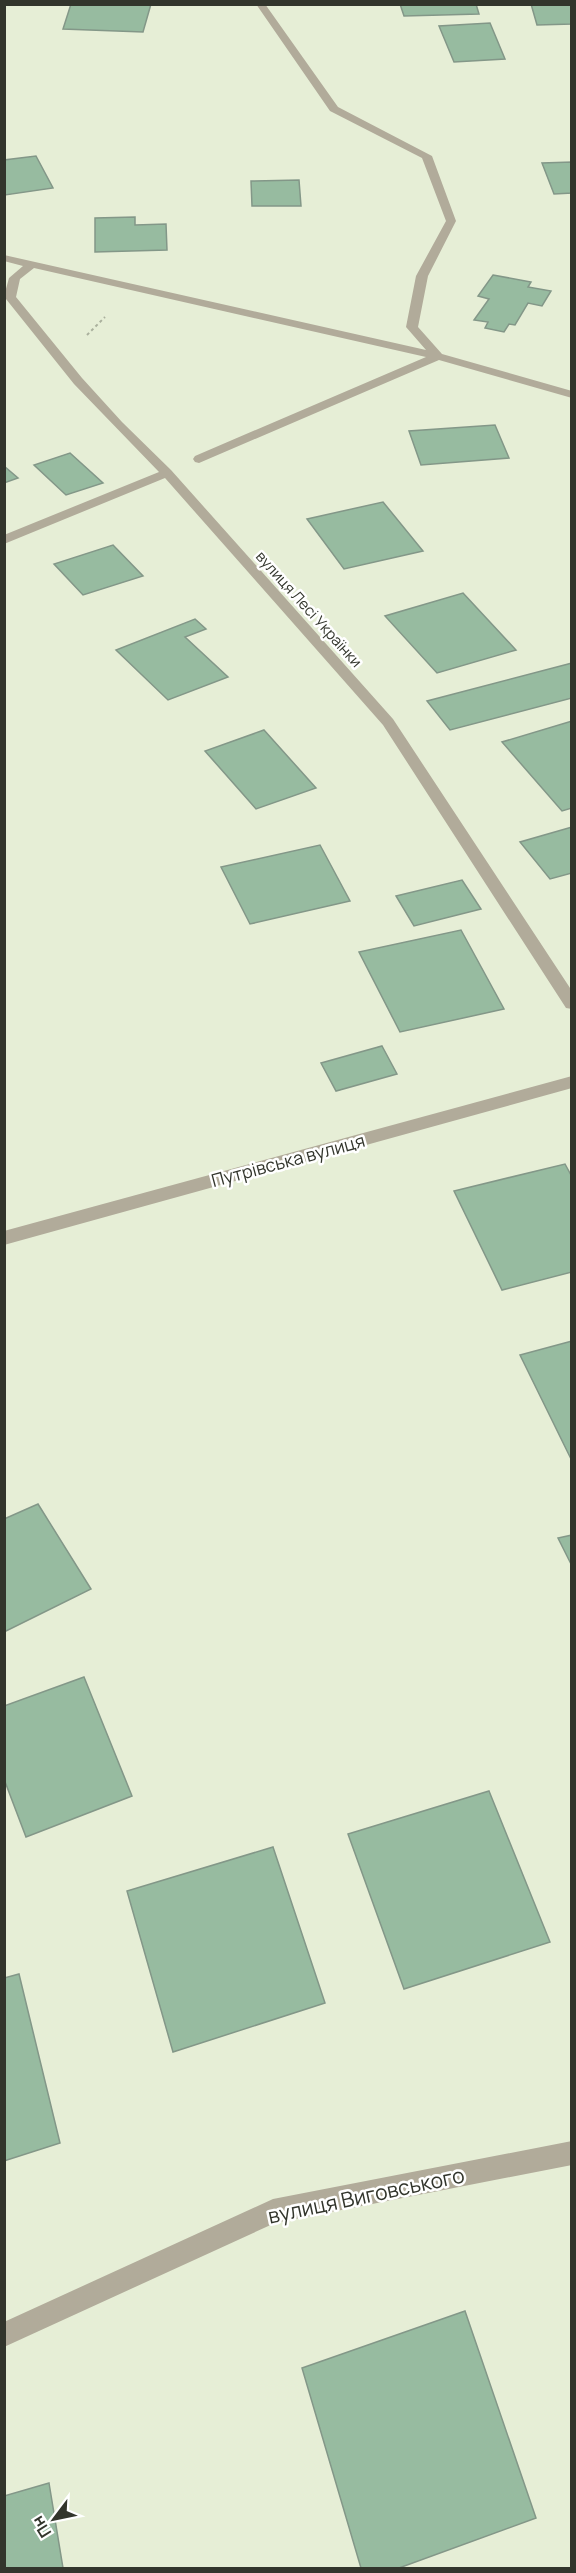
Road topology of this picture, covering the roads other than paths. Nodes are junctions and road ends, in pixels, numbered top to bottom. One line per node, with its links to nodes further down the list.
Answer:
1 (260, 4): 4 (street)
2 (4, 258): 3 (street)
3 (32, 264): 4 (street); 7 (street, вулиця Лесі Українки)
4 (438, 356): 5 (street); 6 (street)
5 (572, 395)
6 (199, 459)
7 (167, 473): 8 (street); 9 (street, вулиця Лесі Українки)
8 (4, 540)
9 (572, 1004)
10 (572, 1082): 11 (street, Путрівська вулиця)
11 (4, 1238)
12 (572, 2152): 13 (street, вулиця Виговського)
13 (4, 2335)

